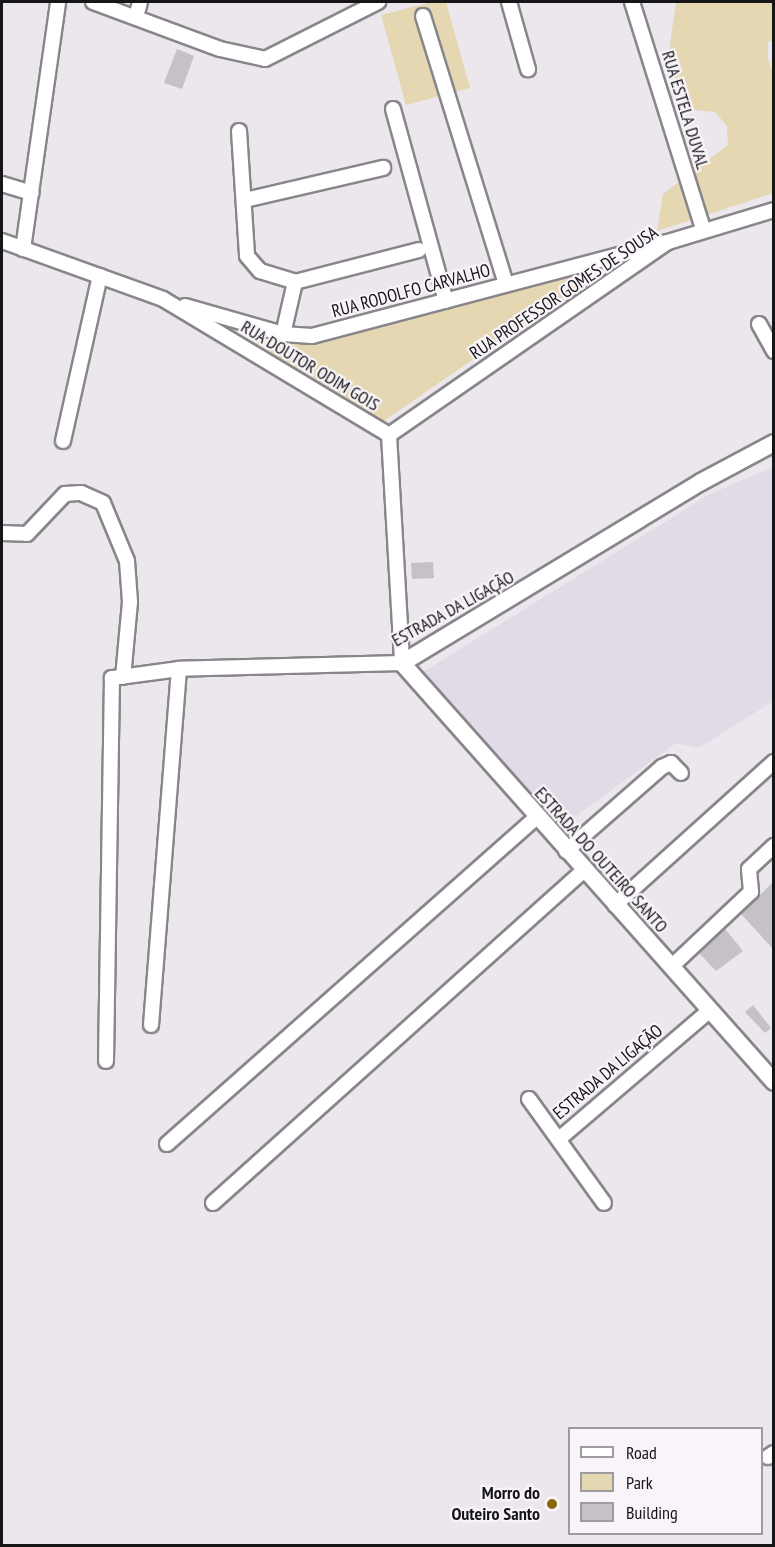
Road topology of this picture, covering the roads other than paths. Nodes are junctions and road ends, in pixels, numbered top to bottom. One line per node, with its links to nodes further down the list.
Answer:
1 (58, 2): 14 (street)
2 (93, 2): 8 (street)
3 (140, 2): 8 (street)
4 (377, 2): 8 (street)
5 (509, 2): 9 (street)
6 (632, 2): 17 (street, RUA ESTELA DUVAL)
7 (423, 16): 24 (street)
8 (136, 17)
9 (528, 69)
10 (393, 110): 26 (street)
11 (239, 131): 15 (street)
12 (383, 168): 15 (street)
13 (2, 184): 14 (street)
14 (32, 193): 20 (street)
15 (245, 200): 23 (street)
16 (774, 210): 17 (street, RUA PROFESSOR GOMES DE SOUSA)
17 (703, 229): 19 (street, RUA PROFESSOR GOMES DE SOUSA)
18 (2, 241): 20 (street, RUA DOUTOR ODIM GOIS)
19 (668, 242): 24 (street, RUA RODOLFO CARVALHO); 30 (street, RUA PROFESSOR GOMES DE SOUSA)
20 (23, 249): 22 (street, RUA DOUTOR ODIM GOIS)
21 (419, 250): 23 (street)
22 (100, 276): 25 (street, RUA DOUTOR ODIM GOIS); 31 (street)
23 (295, 282): 28 (street)
24 (506, 284): 26 (street, RUA RODOLFO CARVALHO)
25 (163, 299): 28 (street, RUA RODOLFO CARVALHO); 30 (street, RUA DOUTOR ODIM GOIS)
26 (446, 301): 28 (street, RUA RODOLFO CARVALHO)
27 (759, 324): 29 (street)
28 (283, 334)
29 (774, 351)
30 (389, 435): 34 (street, RUA DOUTOR ODIM GOIS)
31 (63, 441)
32 (774, 443): 34 (street, ESTRADA DA LIGAÇÃO)
33 (2, 533): 36 (street)
34 (402, 663): 35 (street, ESTRADA DA LIGAÇÃO); 39 (street, ESTRADA DO OUTEIRO SANTO)
35 (179, 669): 36 (street, ESTRADA DA LIGAÇÃO); 46 (street)
36 (118, 678): 47 (street)
37 (774, 762): 43 (street)
38 (681, 773): 41 (street)
39 (537, 817): 41 (street, ESTRADA DO OUTEIRO SANTO); 51 (street)
40 (774, 846): 44 (street)
41 (566, 850): 42 (street, ESTRADA DO OUTEIRO SANTO)
42 (584, 870): 43 (street, ESTRADA DO OUTEIRO SANTO); 52 (street)
43 (615, 905): 44 (street, ESTRADA DO OUTEIRO SANTO)
44 (671, 967): 45 (street, ESTRADA DO OUTEIRO SANTO)
45 (709, 1011): 48 (street, ESTRADA DO OUTEIRO SANTO); 50 (street, ESTRADA DA LIGAÇÃO)
46 (152, 1025)
47 (106, 1061)
48 (774, 1082)
49 (529, 1099): 50 (street, ESTRADA DA LIGAÇÃO)
50 (559, 1139): 53 (street, ESTRADA DA LIGAÇÃO)
51 (167, 1144)
52 (213, 1203)
53 (604, 1203)

